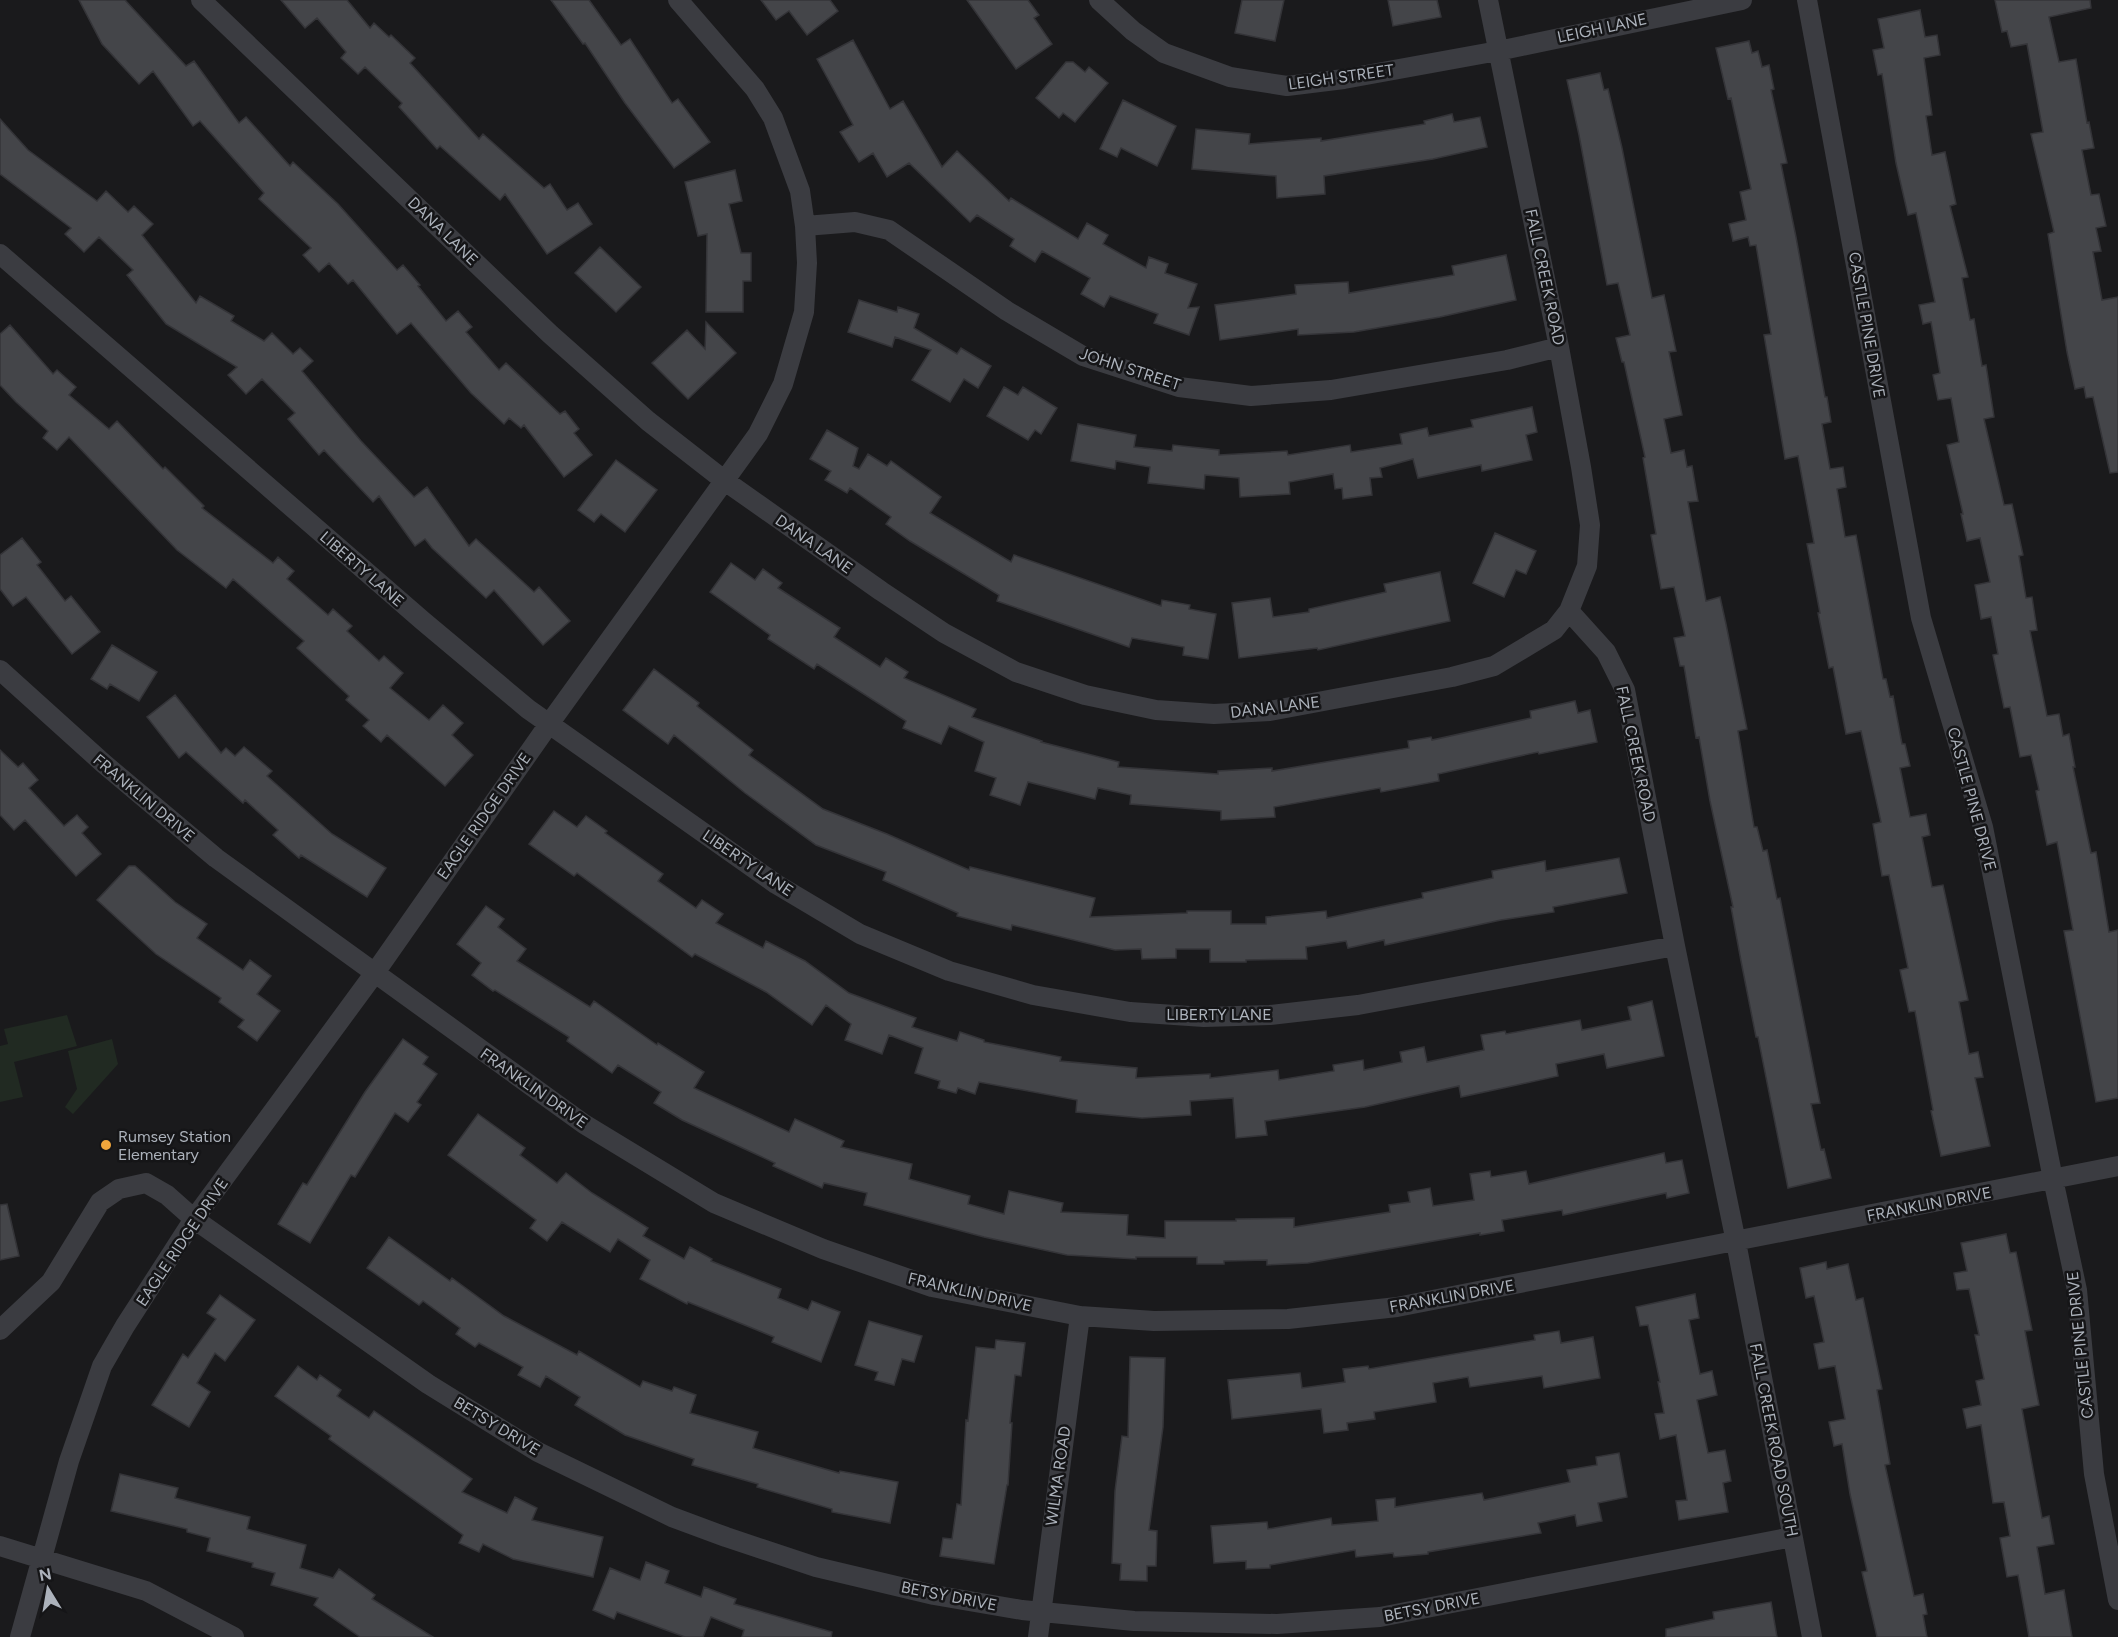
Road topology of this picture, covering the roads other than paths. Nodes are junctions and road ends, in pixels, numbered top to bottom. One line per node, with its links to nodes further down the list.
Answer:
1 (201, 0): 11 (street, DANA LANE)
2 (678, 0): 8 (street, EAGLE RIDGE DRIVE)
3 (1099, 0): 7 (street, LEIGH STREET)
4 (1488, 0): 7 (street, FALL CREEK ROAD)
5 (1742, 0): 7 (street, LEIGH LANE)
6 (1807, 0): 18 (street, CASTLE PINE DRIVE)
7 (1498, 51): 10 (street, FALL CREEK ROAD)
8 (806, 226): 10 (street, JOHN STREET); 11 (street, EAGLE RIDGE DRIVE)
9 (0, 254): 14 (street, LIBERTY LANE)
10 (1559, 347): 12 (street, FALL CREEK ROAD)
11 (725, 481): 12 (street, DANA LANE); 14 (street, EAGLE RIDGE DRIVE)
12 (1569, 611): 15 (street, FALL CREEK ROAD)
13 (0, 670): 16 (street, FRANKLIN DRIVE)
14 (549, 724): 15 (street, LIBERTY LANE); 16 (street, EAGLE RIDGE DRIVE)
15 (1675, 946): 20 (street, FALL CREEK ROAD)
16 (374, 974): 19 (street, EAGLE RIDGE DRIVE); 21 (street, FRANKLIN DRIVE)
17 (2118, 1166): 18 (street, FRANKLIN DRIVE)
18 (2053, 1179): 20 (street, FRANKLIN DRIVE); 26 (street, CASTLE PINE DRIVE)
19 (194, 1219): 22 (street, BETSY DRIVE); 25 (street, EAGLE RIDGE DRIVE); 27 (street, BETSY DRIVE)
20 (1736, 1242): 21 (street, FRANKLIN DRIVE); 23 (street, FALL CREEK ROAD SOUTH)
21 (1080, 1316): 27 (street, WILMA ROAD)
22 (0, 1330)
23 (1792, 1537): 27 (street, BETSY DRIVE); 31 (street, FALL CREEK ROAD SOUTH)
24 (0, 1546): 25 (street)
25 (42, 1559): 28 (street, EAGLE RIDGE DRIVE); 29 (street)
26 (2118, 1600)
27 (1040, 1612): 30 (street, WILMA ROAD)
28 (20, 1637)
29 (234, 1637)
30 (1038, 1637)
31 (1812, 1637)

